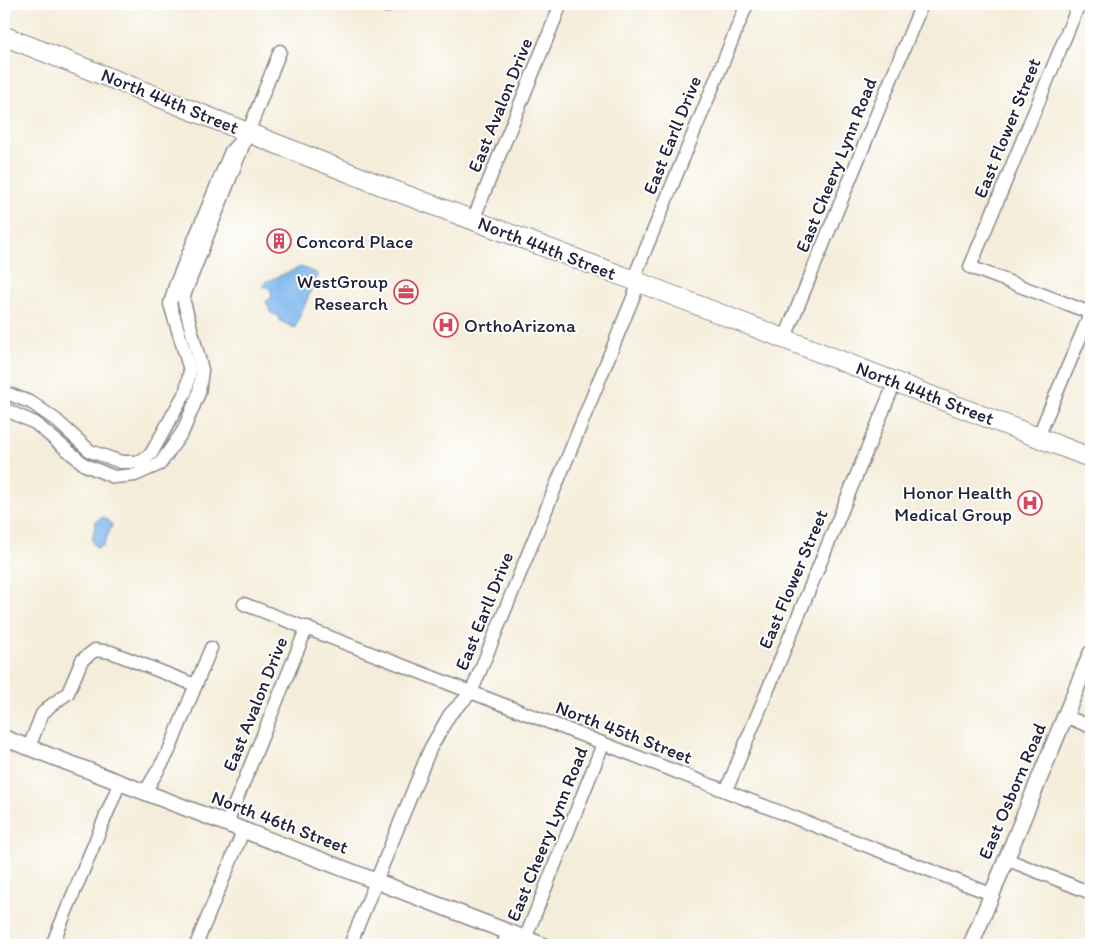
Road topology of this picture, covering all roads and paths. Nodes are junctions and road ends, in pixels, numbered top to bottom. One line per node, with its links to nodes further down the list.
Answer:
1 (562, 4): 8 (street, East Avalon Drive)
2 (747, 4): 9 (street, East Earll Drive)
3 (922, 4): 11 (street, East Cheery Lynn Road)
4 (1079, 4): 10 (street, East Flower Street)
5 (4, 36): 7 (main road, North 44th Street)
6 (280, 51): 7 (street)
7 (248, 133): 8 (main road, North 44th Street); 13 (street); 14 (street)
8 (473, 220): 9 (main road, North 44th Street)
9 (636, 282): 11 (main road, North 44th Street); 22 (street, East Earll Drive)
10 (1091, 312): 15 (street)
11 (784, 340): 12 (main road, North 44th Street)
12 (896, 382): 15 (main road, North 44th Street); 29 (street, East Flower Street)
13 (4, 392)
14 (4, 410)
15 (1038, 437): 16 (main road, North 44th Street)
16 (1091, 458)
17 (244, 604): 18 (street, North 45th Street)
18 (307, 627): 22 (street, North 45th Street); 31 (street, East Avalon Drive)
19 (211, 648): 21 (street)
20 (1091, 654): 23 (street, East Osborn Road)
21 (196, 685): 27 (street); 30 (street)
22 (471, 693): 26 (street, North 45th Street); 34 (street, East Earll Drive)
23 (1065, 716): 24 (street); 33 (street, East Osborn Road)
24 (1091, 727)
25 (4, 738): 27 (street, North 46th Street)
26 (603, 744): 29 (street, North 45th Street); 38 (street, East Cheery Lynn Road)
27 (29, 747): 28 (street, North 46th Street)
28 (120, 782): 30 (street, North 46th Street); 39 (street)
29 (726, 791): 36 (street, North 45th Street)
30 (146, 792): 31 (street, North 46th Street)
31 (228, 823): 32 (street, North 46th Street)
32 (244, 829): 34 (street, North 46th Street); 40 (street)
33 (1006, 859): 35 (street); 36 (street, East Osborn Road)
34 (375, 881): 37 (street, North 46th Street); 41 (street, East Earll Drive)
35 (1091, 893)
36 (991, 894): 43 (street, East Osborn Road)
37 (506, 938): 38 (street, North 46th Street)
38 (525, 938): 42 (street, North 46th Street)
39 (52, 945)
40 (196, 945)
41 (350, 945)
42 (542, 945)
43 (971, 945)

